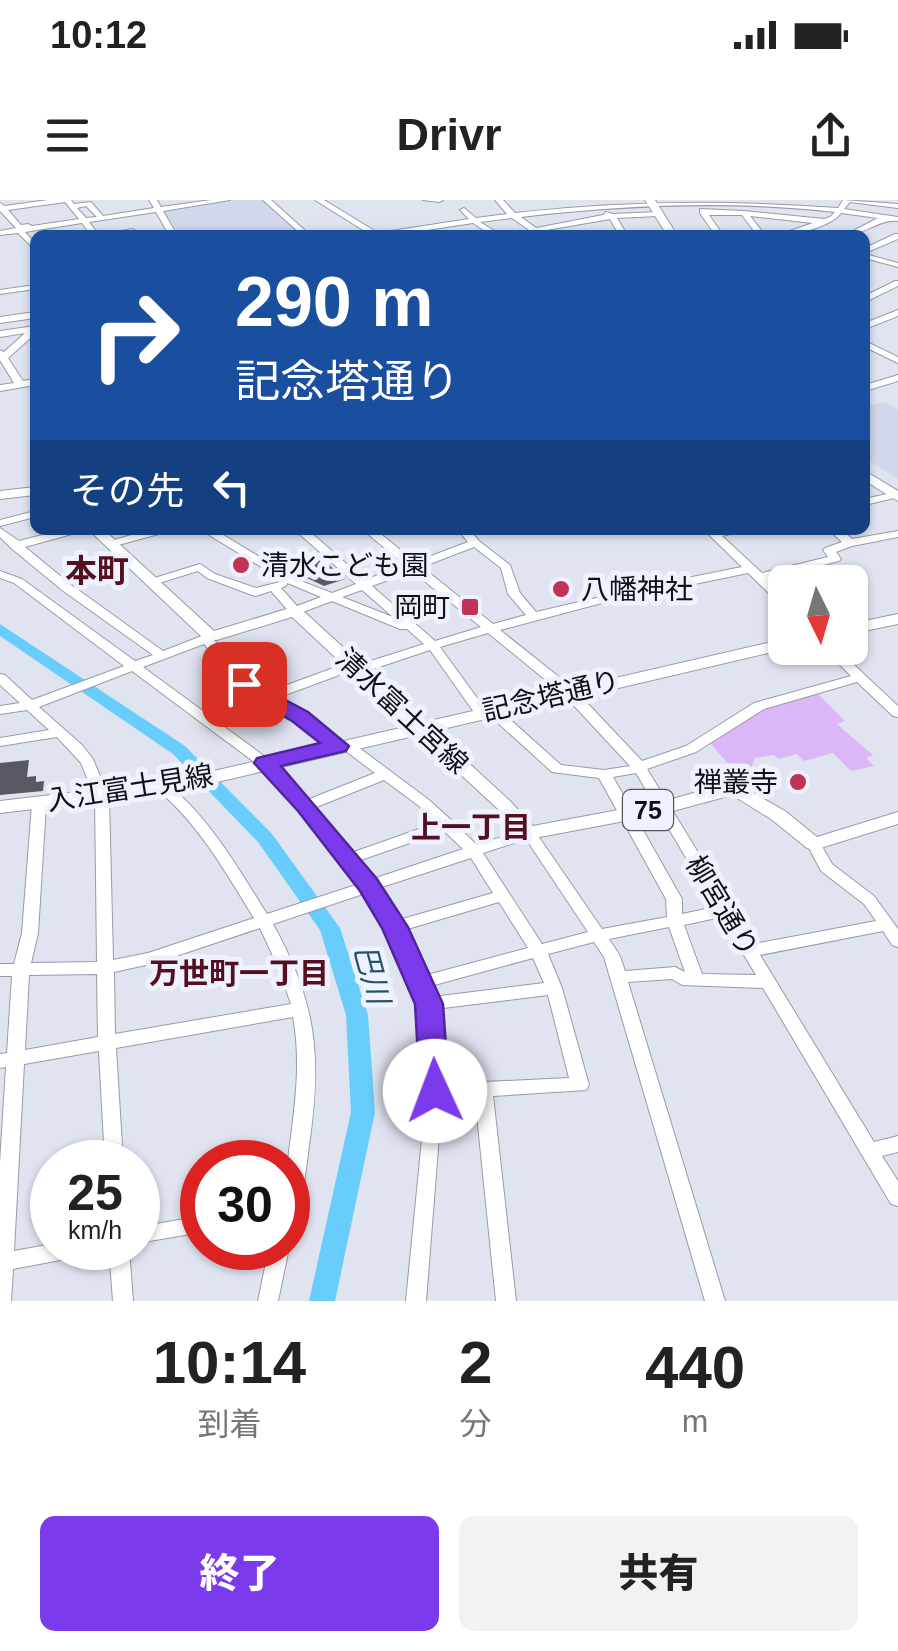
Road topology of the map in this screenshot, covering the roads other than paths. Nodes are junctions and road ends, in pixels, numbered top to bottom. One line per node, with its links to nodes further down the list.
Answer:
1 (199, 200): 15 (street)
2 (226, 200): 15 (street)
3 (267, 200): 40 (street)
4 (319, 200): 41 (street)
5 (428, 200): 6 (street)
6 (439, 200)
7 (498, 200): 23 (street)
8 (558, 200): 16 (street)
9 (590, 200): 16 (street)
10 (848, 200): 14 (street); 21 (street)
11 (696, 201): 12 (street); 13 (street); 25 (street)
12 (651, 202): 16 (street); 24 (main road)
13 (772, 202): 21 (street)
14 (879, 202): 17 (street)
15 (156, 205): 18 (street); 26 (street); 39 (street)
16 (577, 206): 23 (street); 27 (street)
17 (898, 208): 28 (street)
18 (74, 209): 26 (street); 26 (street); 29 (street); 29 (street); 33 (street); 38 (street)
19 (464, 210): 31 (street)
20 (1, 211): 29 (street); 29 (street)
21 (840, 211): 28 (street); 32 (street)
22 (744, 213): 25 (street); 32 (street); 49 (street)
23 (512, 214): 31 (street); 44 (street)
24 (658, 214): 27 (street); 47 (main road)
25 (704, 214): 48 (street)
26 (100, 215)
27 (612, 216): 45 (street); 46 (street)
28 (886, 217): 30 (street); 34 (street)
29 (29, 218): 33 (street); 35 (street); 36 (street)
30 (898, 219)
31 (474, 220): 42 (street); 43 (street)
32 (828, 222): 50 (street)
33 (63, 224): 37 (street)
34 (868, 227): 51 (street); 53 (street)
35 (20, 230): 52 (street); 54 (street)
36 (42, 230)
37 (69, 230)
38 (91, 230)
39 (170, 230)
40 (300, 230)
41 (369, 230)
42 (409, 230)
43 (490, 230)
44 (534, 230)
45 (555, 230)
46 (621, 230)
47 (669, 230)
48 (715, 230)
49 (757, 230)
50 (800, 230)
51 (861, 230)
52 (0, 232)
53 (898, 234): 55 (street)
54 (30, 241)
55 (870, 250)
56 (870, 255): 57 (street)
57 (896, 263)
58 (898, 284): 61 (street)
59 (30, 288): 60 (street)
60 (0, 292)
61 (870, 298)
62 (870, 303): 63 (street)
63 (897, 314): 66 (street)
64 (30, 316): 65 (street)
65 (0, 320)
66 (870, 324)
67 (30, 330): 69 (street)
68 (30, 333): 73 (street)
69 (0, 334)
70 (870, 346): 71 (street)
71 (878, 350): 72 (street); 74 (street)
72 (870, 352)
73 (2, 355): 77 (street)
74 (896, 357)
75 (898, 378): 78 (street)
76 (30, 383): 77 (street)
77 (20, 384): 79 (street)
78 (870, 386)
79 (0, 388)
80 (870, 479): 83 (main road)
81 (30, 492): 82 (main road)
82 (0, 495)
83 (896, 496): 84 (street)
84 (870, 501)
85 (30, 515): 86 (street)
86 (0, 524)
87 (0, 531): 101 (street)
88 (898, 534): 99 (street)
89 (56, 535): 101 (street)
90 (101, 535): 100 (main road)
91 (144, 535): 100 (street)
92 (216, 535): 105 (street)
93 (307, 535): 108 (street)
94 (375, 535): 102 (street, 柳宮通り)
95 (469, 535): 98 (street)
96 (715, 535): 103 (street)
97 (840, 535): 99 (street)
98 (475, 542): 102 (street); 114 (street)
99 (850, 543): 103 (street)
100 (111, 544): 106 (main road)
101 (15, 546): 111 (street)
102 (416, 567): 108 (street); 117 (street, 柳宮通り)
103 (757, 573): 107 (street); 114 (street)
104 (0, 574): 113 (street)
105 (292, 580): 109 (street); 110 (street)
106 (152, 582): 109 (street); 119 (main road)
107 (768, 584)
108 (367, 586): 110 (street); 118 (street)
109 (274, 587): 112 (street)
110 (338, 597): 112 (street); 118 (street)
111 (92, 605): 113 (street); 122 (street)
112 (295, 611): 119 (main road); 125 (main road, 清水富士宮線)
113 (66, 616): 124 (street)
114 (533, 616): 117 (street)
115 (898, 619): 116 (main road)
116 (868, 625)
117 (489, 628): 120 (street); 128 (street, 柳宮通り)
118 (418, 633): 120 (street)
119 (209, 638): 122 (street); 129 (street)
120 (432, 645): 125 (street); 133 (street)
121 (768, 648): 128 (main road, 記念塔通り)
122 (161, 655): 124 (street)
123 (846, 665): 127 (street)
124 (132, 667): 131 (street); 135 (street)
125 (354, 668): 129 (street); 136 (main road, 清水富士宮線)
126 (0, 678): 131 (street)
127 (860, 678): 130 (street); 141 (street)
128 (570, 692): 133 (main road, 記念塔通り); 141 (street, 柳宮通り)
129 (262, 698): 135 (street); 139 (street)
130 (891, 698): 134 (street)
131 (32, 705): 132 (street); 137 (street)
132 (0, 710)
133 (486, 711): 136 (main road, 記念塔通り); 143 (street)
134 (898, 714)
135 (204, 720): 140 (street)
136 (418, 727): 139 (main road, 記念塔通り); 153 (main road, 清水富士宮線)
137 (60, 732): 138 (street); 145 (street)
138 (0, 742)
139 (341, 745): 140 (main road, 記念塔通り); 142 (street)
140 (262, 763): 144 (main road, 入江富士見線); 147 (street)
141 (639, 767): 143 (street); 149 (street, 柳宮通り)
142 (386, 774): 147 (street); 152 (street)
143 (604, 774): 150 (street)
144 (167, 788): 145 (main road, 入江富士見線); 160 (street)
145 (102, 798): 146 (main road, 入江富士見線); 168 (street)
146 (40, 804): 148 (main road, 入江富士見線); 170 (street)
147 (306, 806): 156 (street)
148 (0, 808)
149 (662, 808): 150 (main road, 75); 154 (main road, 75); 159 (street, 柳宮通り)
150 (626, 813): 153 (main road, 75); 161 (street)
151 (898, 818): 154 (main road)
152 (449, 824): 155 (street); 156 (street)
153 (529, 833): 155 (street); 164 (street)
154 (814, 844): 162 (street)
155 (474, 851): 157 (street); 158 (street)
156 (348, 859): 157 (street)
157 (366, 886): 160 (street); 163 (street)
158 (504, 895): 163 (street); 167 (street)
159 (726, 911): 161 (street); 166 (street, 柳宮通り)
160 (268, 919): 168 (street); 177 (street)
161 (676, 922): 164 (street); 172 (street)
162 (886, 924): 165 (street); 166 (street)
163 (395, 927): 173 (street)
164 (599, 935): 167 (street); 171 (street)
165 (898, 940)
166 (749, 951): 174 (street, 柳宮通り)
167 (539, 953): 173 (street); 175 (street)
168 (105, 968): 170 (street); 178 (street)
169 (0, 970): 170 (street)
170 (21, 970): 179 (street)
171 (619, 978): 172 (street); 196 (street)
172 (695, 978): 174 (street)
173 (422, 982): 176 (street)
174 (768, 982): 185 (street, 柳宮通り)
175 (554, 988): 176 (street); 180 (street)
176 (429, 1004): 181 (street)
177 (301, 1010): 178 (street); 183 (street)
178 (107, 1044): 179 (street); 182 (street)
179 (7, 1060): 188 (street)
180 (482, 1090): 181 (street); 195 (street)
181 (435, 1091): 194 (street)
182 (113, 1140)
183 (300, 1140)
184 (898, 1144): 185 (street)
185 (870, 1151): 186 (street, 柳宮通り)
186 (898, 1198)
187 (30, 1257): 188 (street)
188 (1, 1263): 191 (street)
189 (121, 1270): 192 (street)
190 (274, 1270): 193 (street)
191 (1, 1301)
192 (123, 1301)
193 (268, 1301)
194 (416, 1301)
195 (506, 1301)
196 (715, 1301)

